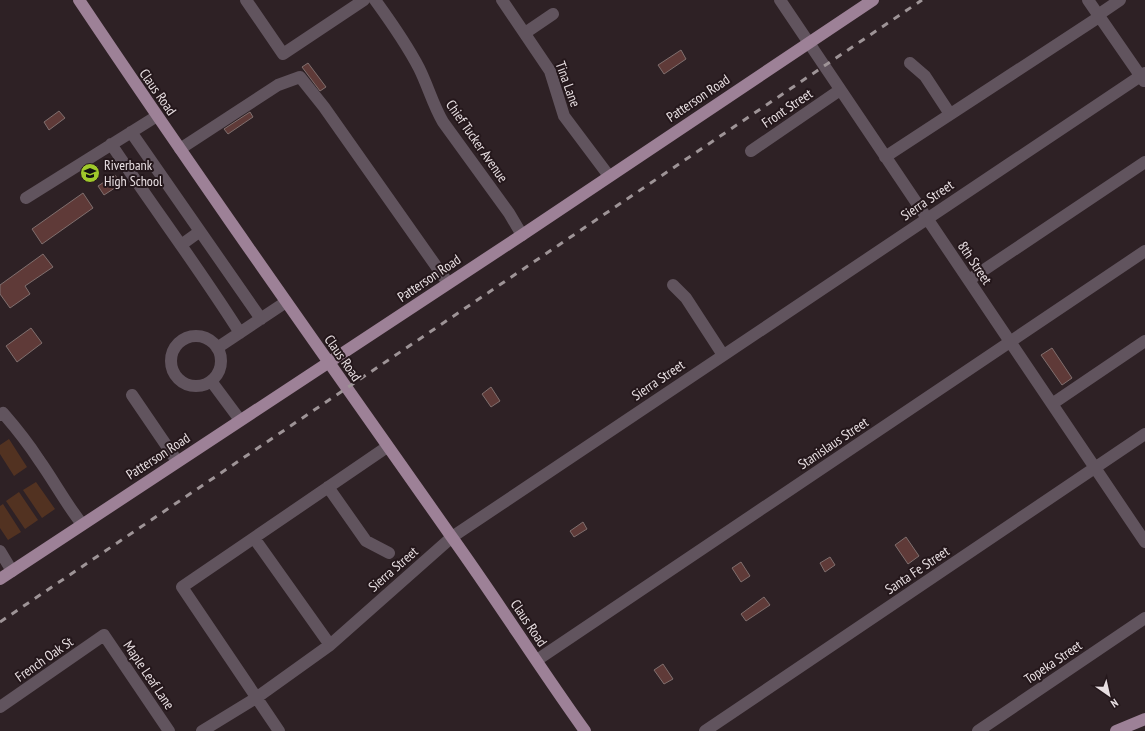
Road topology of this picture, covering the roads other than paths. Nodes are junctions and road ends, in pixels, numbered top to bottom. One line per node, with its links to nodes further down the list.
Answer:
1 (79, 0): 18 (main road, Claus Road)
2 (246, 0): 3 (street)
3 (364, 0)
4 (375, 0): 29 (street, Chief Tucker Avenue)
5 (502, 0): 12 (street, Tina Lane)
6 (780, 0): 13 (street, 8th Street)
7 (873, 0): 13 (main road, Patterson Road)
8 (1088, 0): 11 (street)
9 (1120, 0): 11 (street)
10 (553, 14): 12 (street)
11 (1098, 16): 15 (street); 17 (street)
12 (525, 33): 25 (street, Tina Lane)
13 (808, 42): 16 (street, 8th Street); 25 (main road, Patterson Road)
14 (910, 63): 17 (street)
15 (1144, 77): 27 (street, Sierra Street)
16 (840, 90): 22 (street, Front Street); 23 (street, 8th Street)
17 (950, 114): 23 (street)
18 (157, 116): 19 (street); 21 (main road, Claus Road)
19 (131, 132): 20 (street); 28 (street)
20 (111, 144): 26 (street); 30 (street)
21 (180, 149): 33 (street); 35 (main road, Claus Road)
22 (751, 151)
23 (885, 157): 27 (street, 8th Street)
24 (1145, 162): 32 (street)
25 (609, 176): 29 (main road, Patterson Road)
26 (26, 198)
27 (927, 219): 32 (street, 8th Street); 41 (street, Sierra Street)
28 (199, 232): 30 (street); 36 (street)
29 (522, 235): 33 (main road, Patterson Road)
30 (181, 245): 37 (street)
31 (1145, 251): 39 (street, Stanislaus Street)
32 (969, 280): 39 (street, 8th Street)
33 (448, 283): 42 (main road, Patterson Road)
34 (673, 286): 41 (street)
35 (286, 302): 36 (street); 42 (main road, Claus Road)
36 (261, 318): 37 (street)
37 (240, 332): 40 (street)
38 (1145, 341): 45 (street)
39 (1010, 342): 45 (street, 8th Street); 64 (street, Stanislaus Street)
40 (217, 348): 43 (street); 43 (street)
41 (723, 355): 55 (street, Sierra Street)
42 (328, 362): 47 (main road, Patterson Road); 49 (main road, Claus Road)
43 (211, 380): 47 (street)
44 (132, 395): 50 (street)
45 (1052, 404): 51 (street, 8th Street)
46 (0, 415): 53 (street)
47 (240, 420): 50 (main road, Patterson Road)
48 (1145, 434): 51 (street, Santa Fe Street)
49 (388, 447): 52 (street); 55 (main road, Claus Road)
50 (177, 461): 53 (main road, Patterson Road)
51 (1095, 468): 54 (street, 8th Street); 72 (street, Santa Fe Street)
52 (328, 487): 56 (street); 58 (street)
53 (82, 524): 59 (main road, Patterson Road)
54 (1143, 536)
55 (452, 537): 63 (street, Sierra Street); 64 (main road, Claus Road)
56 (254, 538): 63 (street); 65 (street)
57 (0, 551): 59 (street)
58 (389, 553)
59 (12, 571): 60 (main road, Patterson Road)
60 (0, 579)
61 (1145, 618): 73 (street, Topeka Street)
62 (104, 635): 66 (street, French Oak St); 68 (street, Maple Leaf Lane)
63 (330, 645): 65 (street, Sierra Street)
64 (536, 660): 71 (main road, Claus Road)
65 (256, 698): 69 (street, Sierra Street); 70 (street)
66 (0, 707)
67 (1145, 719): 74 (main road)
68 (169, 731)
69 (202, 731)
70 (279, 731)
71 (585, 731)
72 (705, 731)
73 (978, 731)
74 (1116, 731)

